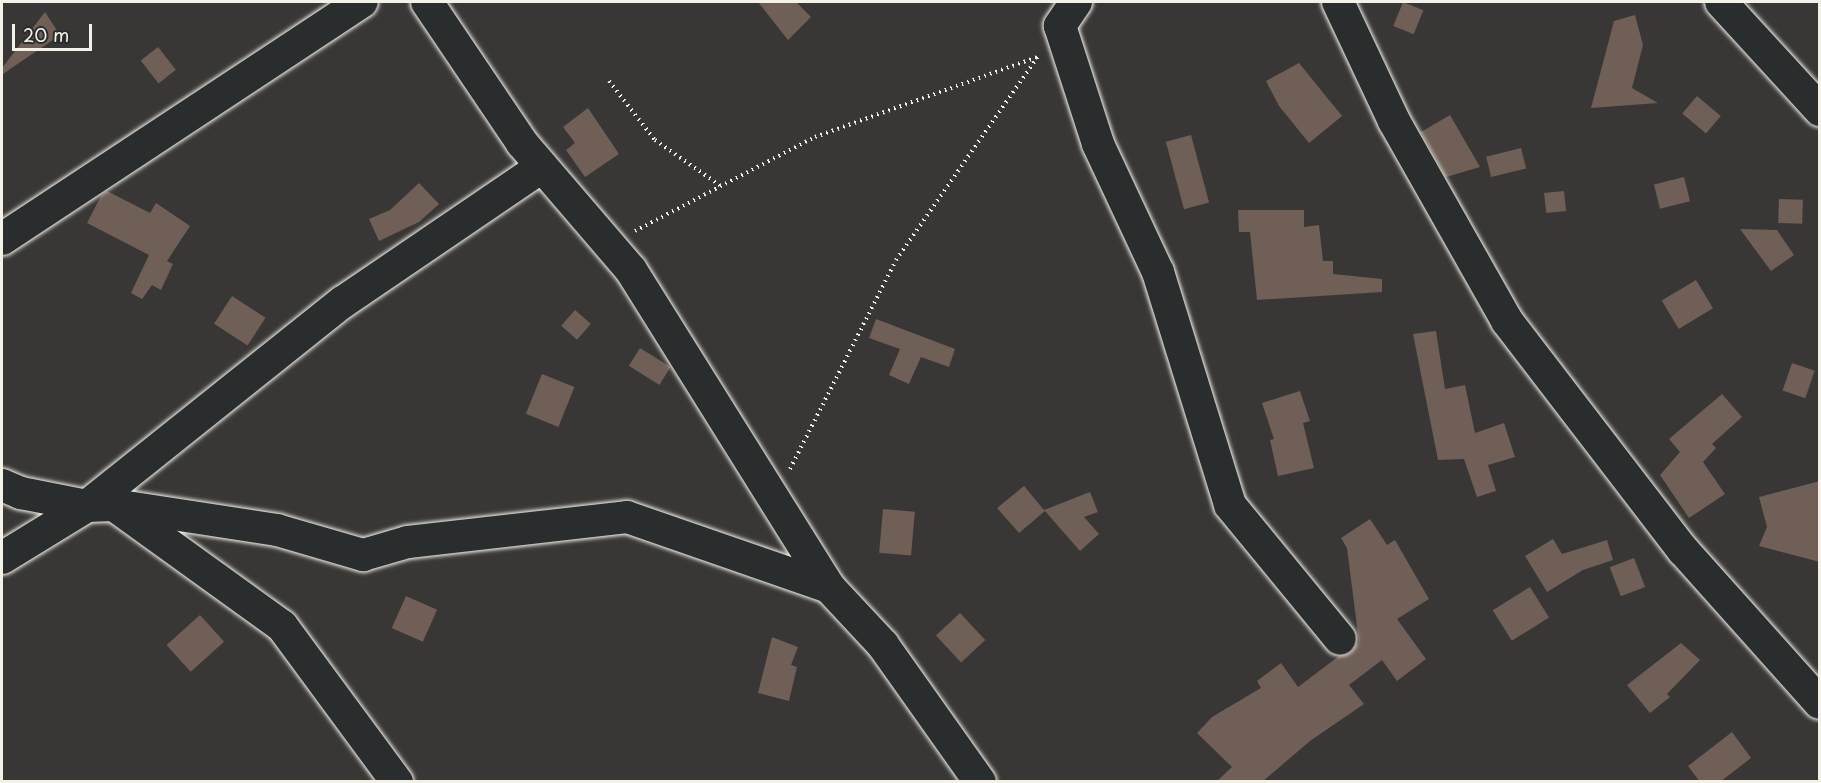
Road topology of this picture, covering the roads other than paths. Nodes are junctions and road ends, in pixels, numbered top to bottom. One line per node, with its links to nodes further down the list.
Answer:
1 (362, 2): 8 (street)
2 (427, 2): 7 (street)
3 (1338, 2): 14 (street)
4 (1721, 2): 6 (street)
5 (1068, 14): 13 (street)
6 (1820, 110)
7 (542, 167): 10 (street); 12 (street)
8 (2, 239)
9 (2, 485): 10 (street)
10 (101, 505): 11 (street); 12 (street); 15 (street)
11 (2, 558)
12 (830, 587): 16 (street)
13 (1340, 639)
14 (1820, 703)
15 (397, 782)
16 (980, 782)

